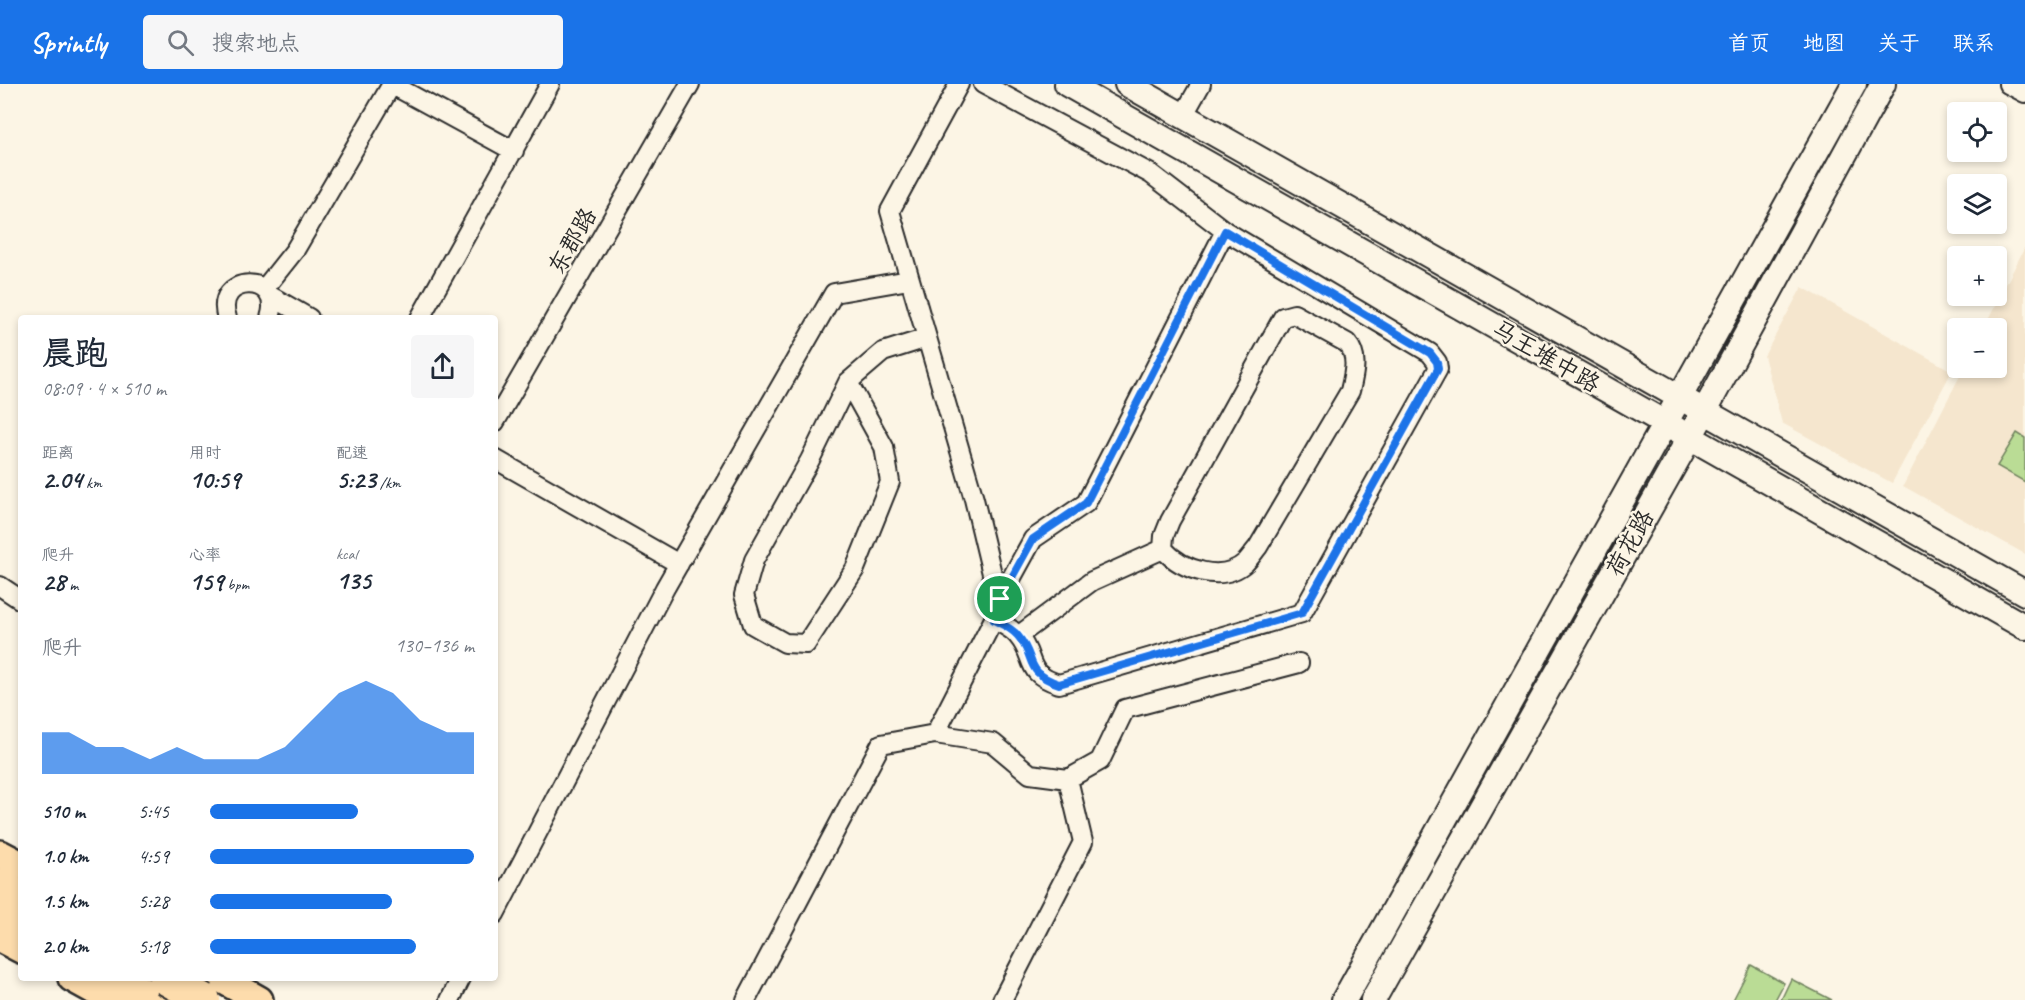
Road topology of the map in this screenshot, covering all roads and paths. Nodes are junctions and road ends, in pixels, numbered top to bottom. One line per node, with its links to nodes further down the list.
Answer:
1 (392, 84): 14 (street); 17 (street)
2 (550, 84): 14 (street)
3 (690, 84): 26 (street, 东郡路)
4 (958, 84): 16 (street)
5 (983, 84): 15 (street)
6 (1067, 84): 27 (main road, 马王堆中路)
7 (1126, 84): 13 (main road, 马王堆中路)
8 (1201, 84): 13 (street)
9 (1854, 84): 24 (main road, 荷花路)
10 (1883, 84): 25 (main road, 荷花路)
11 (2008, 84): 12 (street)
12 (2025, 93)
13 (1183, 116): 24 (main road, 马王堆中路)
14 (514, 151): 21 (street)
15 (1225, 231): 35 (street); 38 (street)
16 (909, 280): 22 (street); 31 (street)
17 (266, 292): 18 (street); 19 (street); 20 (street)
18 (227, 315)
19 (270, 315)
20 (304, 315)
21 (422, 315)
22 (927, 338): 23 (street); 35 (street)
23 (848, 382): 23 (street)
24 (1681, 399): 25 (main road, 马王堆中路); 27 (main road, 荷花路)
25 (1704, 412): 28 (main road, 荷花路); 33 (main road, 马王堆中路)
26 (498, 417)
27 (1667, 424): 28 (main road, 马王堆中路); 62 (main road, 荷花路)
28 (1690, 437): 37 (main road, 马王堆中路); 63 (main road, 荷花路)
29 (498, 461): 31 (street)
30 (1163, 549): 30 (street); 38 (street)
31 (679, 564): 46 (street)
32 (0, 586): 34 (street)
33 (2025, 593)
34 (18, 598)
35 (1000, 599): 36 (street)
36 (994, 620): 38 (street); 40 (street)
37 (2025, 627)
38 (1018, 636)
39 (1299, 663): 41 (street)
40 (935, 734): 41 (street); 60 (street)
41 (1068, 779): 61 (street)
42 (0, 854): 43 (main road)
43 (18, 864)
44 (0, 885): 45 (highway)
45 (18, 895)
46 (498, 908)
47 (0, 914): 48 (highway)
48 (18, 924)
49 (0, 938): 50 (main road)
50 (18, 947)
51 (77, 981): 56 (main road)
52 (128, 981): 55 (highway)
53 (225, 981): 58 (main road)
54 (460, 981): 59 (street)
55 (164, 989): 57 (highway, bridge)
56 (112, 1000)
57 (204, 1000)
58 (259, 1000)
59 (450, 1000)
60 (746, 1000)
61 (1002, 1000)
62 (1344, 1000)
63 (1373, 1000)

